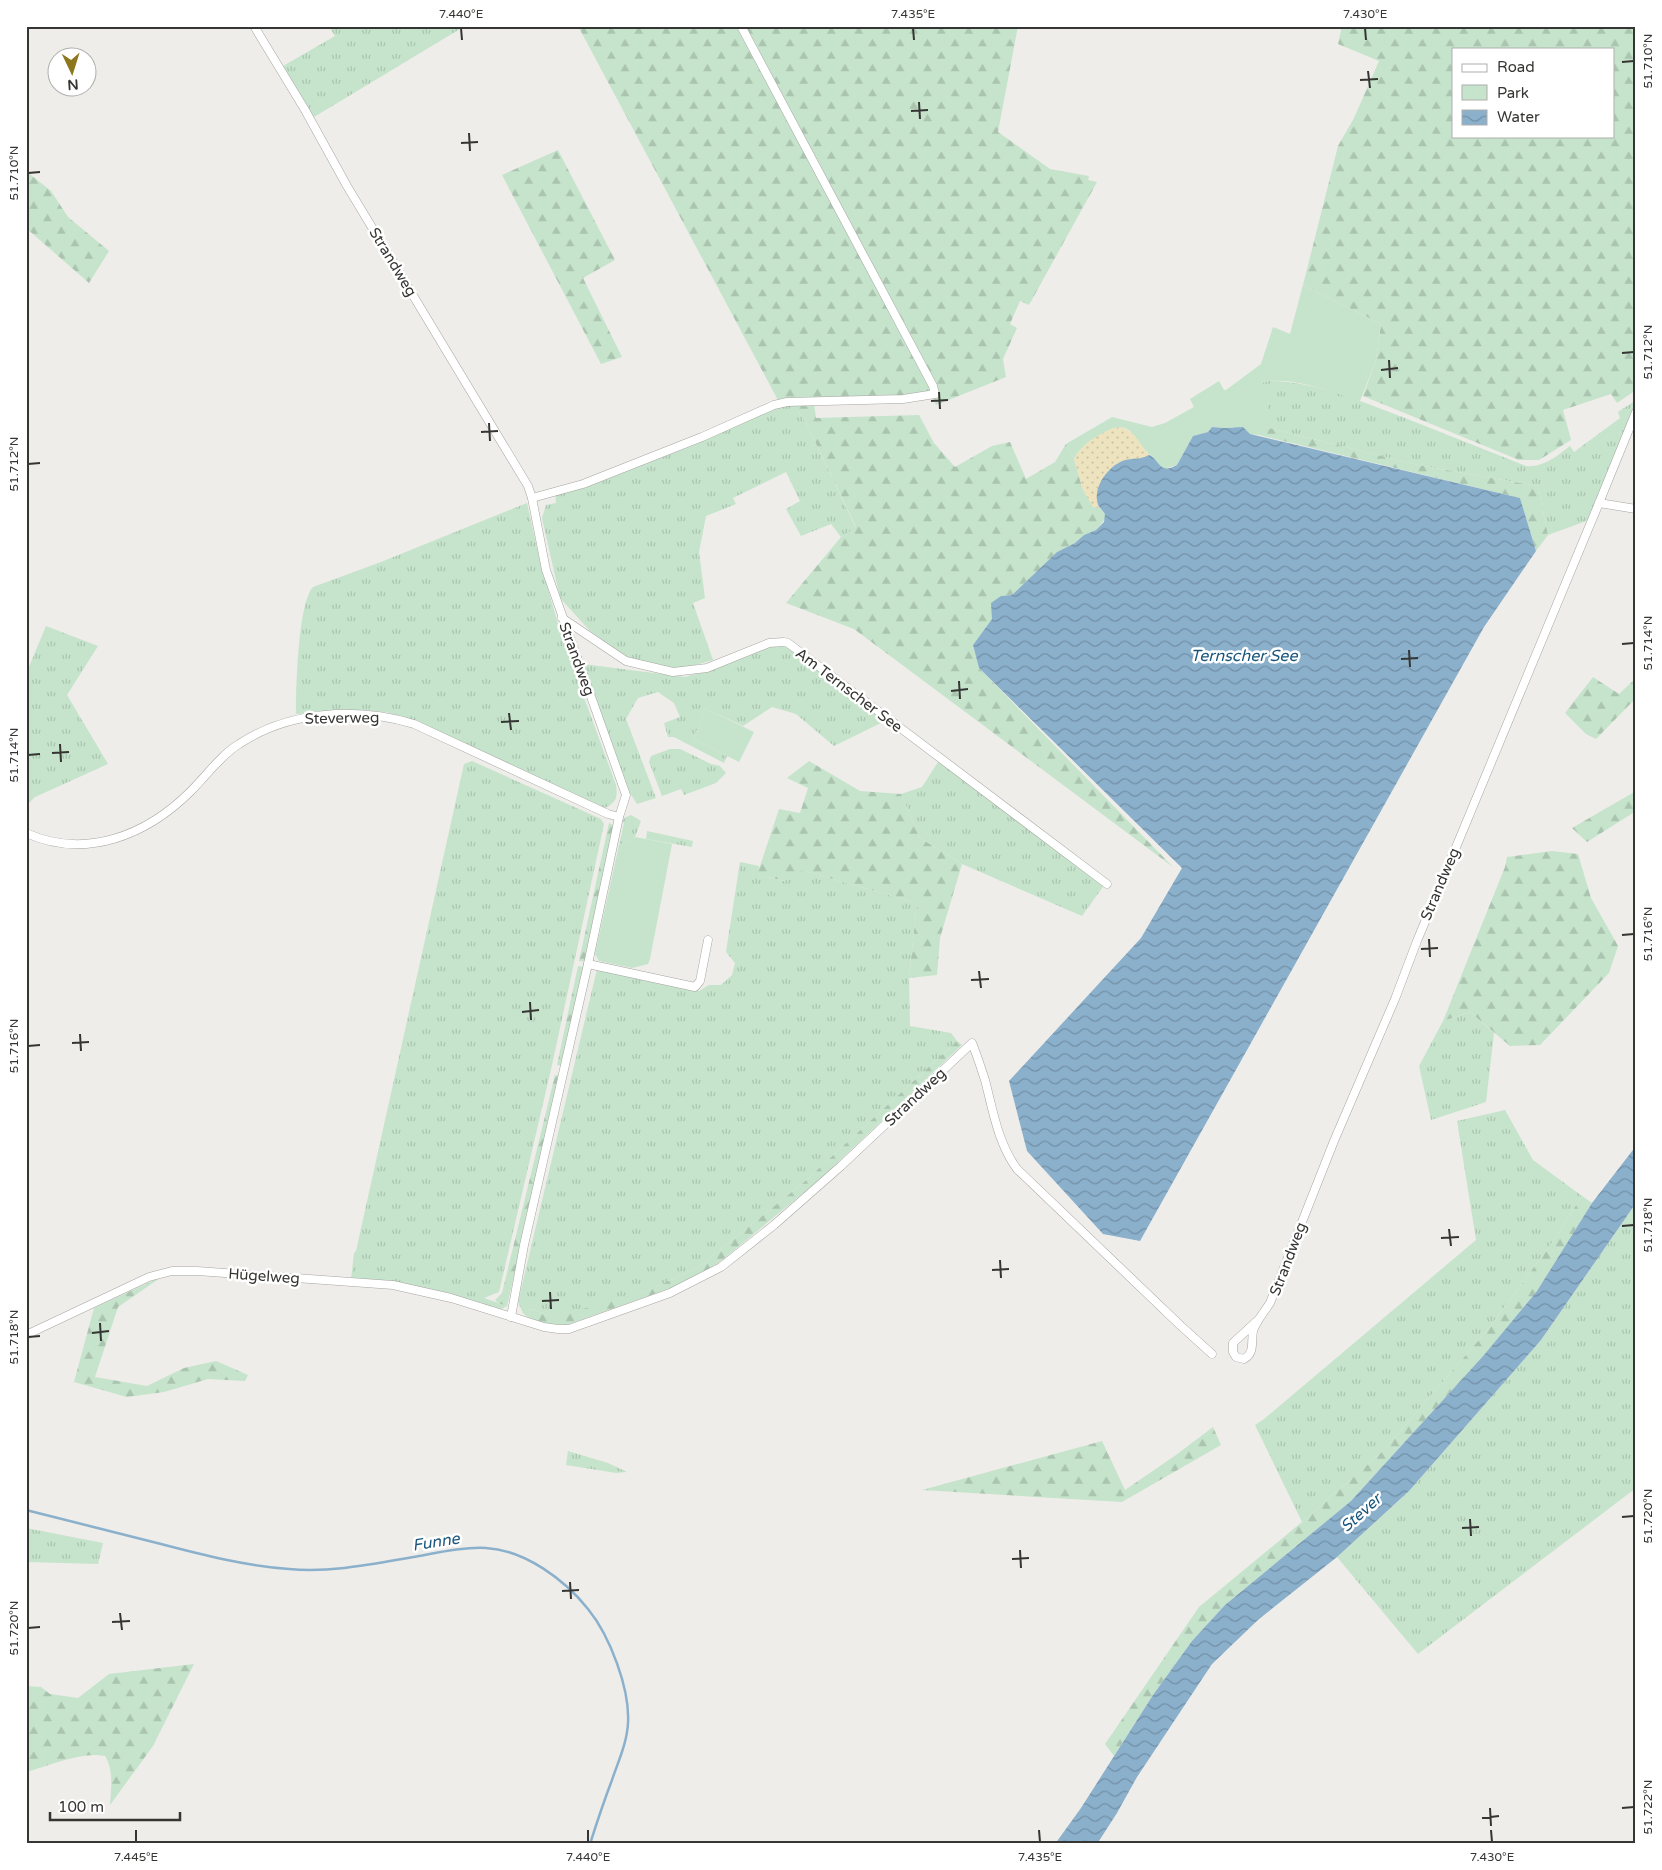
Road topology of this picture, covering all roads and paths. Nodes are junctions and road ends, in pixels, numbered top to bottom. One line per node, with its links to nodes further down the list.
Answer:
1 (254, 26): 4 (street, Strandweg)
2 (741, 26): 4 (street)
3 (1636, 412): 5 (street, Strandweg)
4 (532, 498): 7 (street, Strandweg)
5 (1600, 504): 6 (street); 14 (street, Strandweg)
6 (1636, 509)
7 (562, 618): 8 (street, Strandweg); 10 (street, Am Ternscher See)
8 (619, 817): 9 (street, Steverweg); 12 (street, Strandweg)
9 (26, 833)
10 (1107, 884)
11 (708, 940): 12 (street)
12 (588, 964): 13 (street, Strandweg)
13 (511, 1317): 15 (street, Hügelweg); 16 (street, Strandweg)
14 (1259, 1319): 14 (street, Strandweg)
15 (26, 1335)
16 (1212, 1354)

